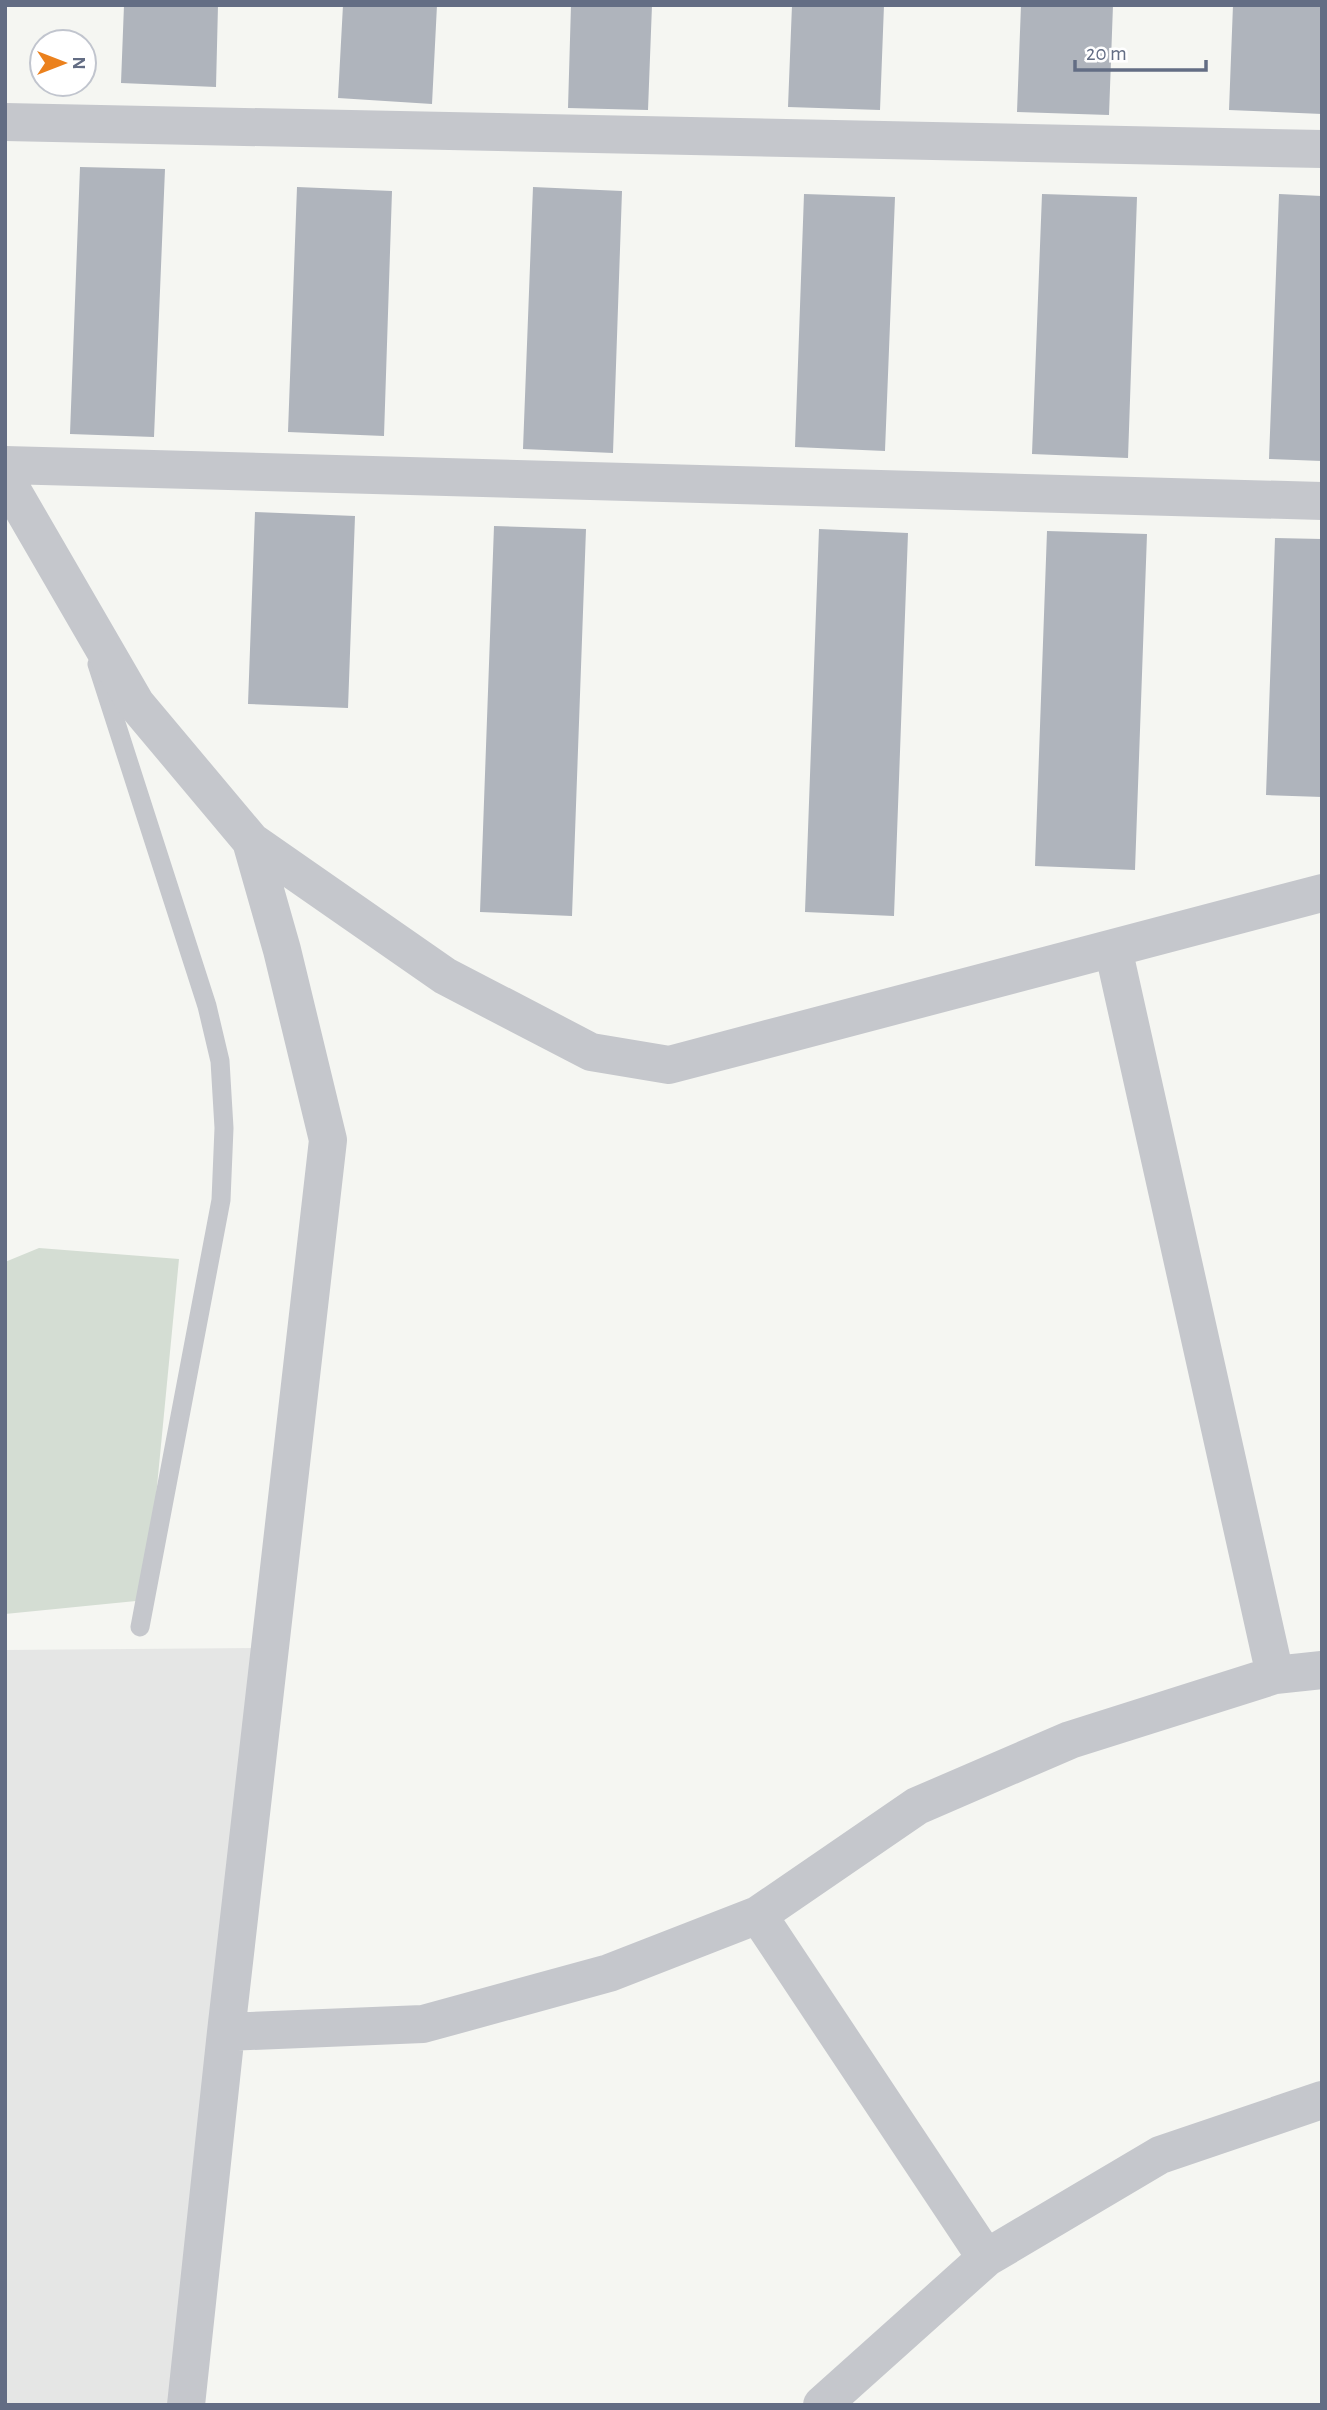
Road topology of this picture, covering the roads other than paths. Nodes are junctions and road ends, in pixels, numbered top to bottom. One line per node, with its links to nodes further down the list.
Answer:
1 (5, 122): 2 (street)
2 (1322, 149)
3 (5, 465): 5 (street)
4 (5, 478): 6 (street)
5 (1322, 501)
6 (77, 603): 7 (street); 10 (lane)
7 (251, 841): 9 (street); 14 (street)
8 (1322, 893): 9 (street)
9 (1113, 948): 12 (street)
10 (140, 1626)
11 (1322, 1670): 12 (street)
12 (1275, 1675): 13 (street)
13 (758, 1915): 14 (street); 16 (street)
14 (226, 2032): 17 (street)
15 (1322, 2100): 16 (street)
16 (986, 2258): 18 (street)
17 (186, 2405)
18 (822, 2405)

